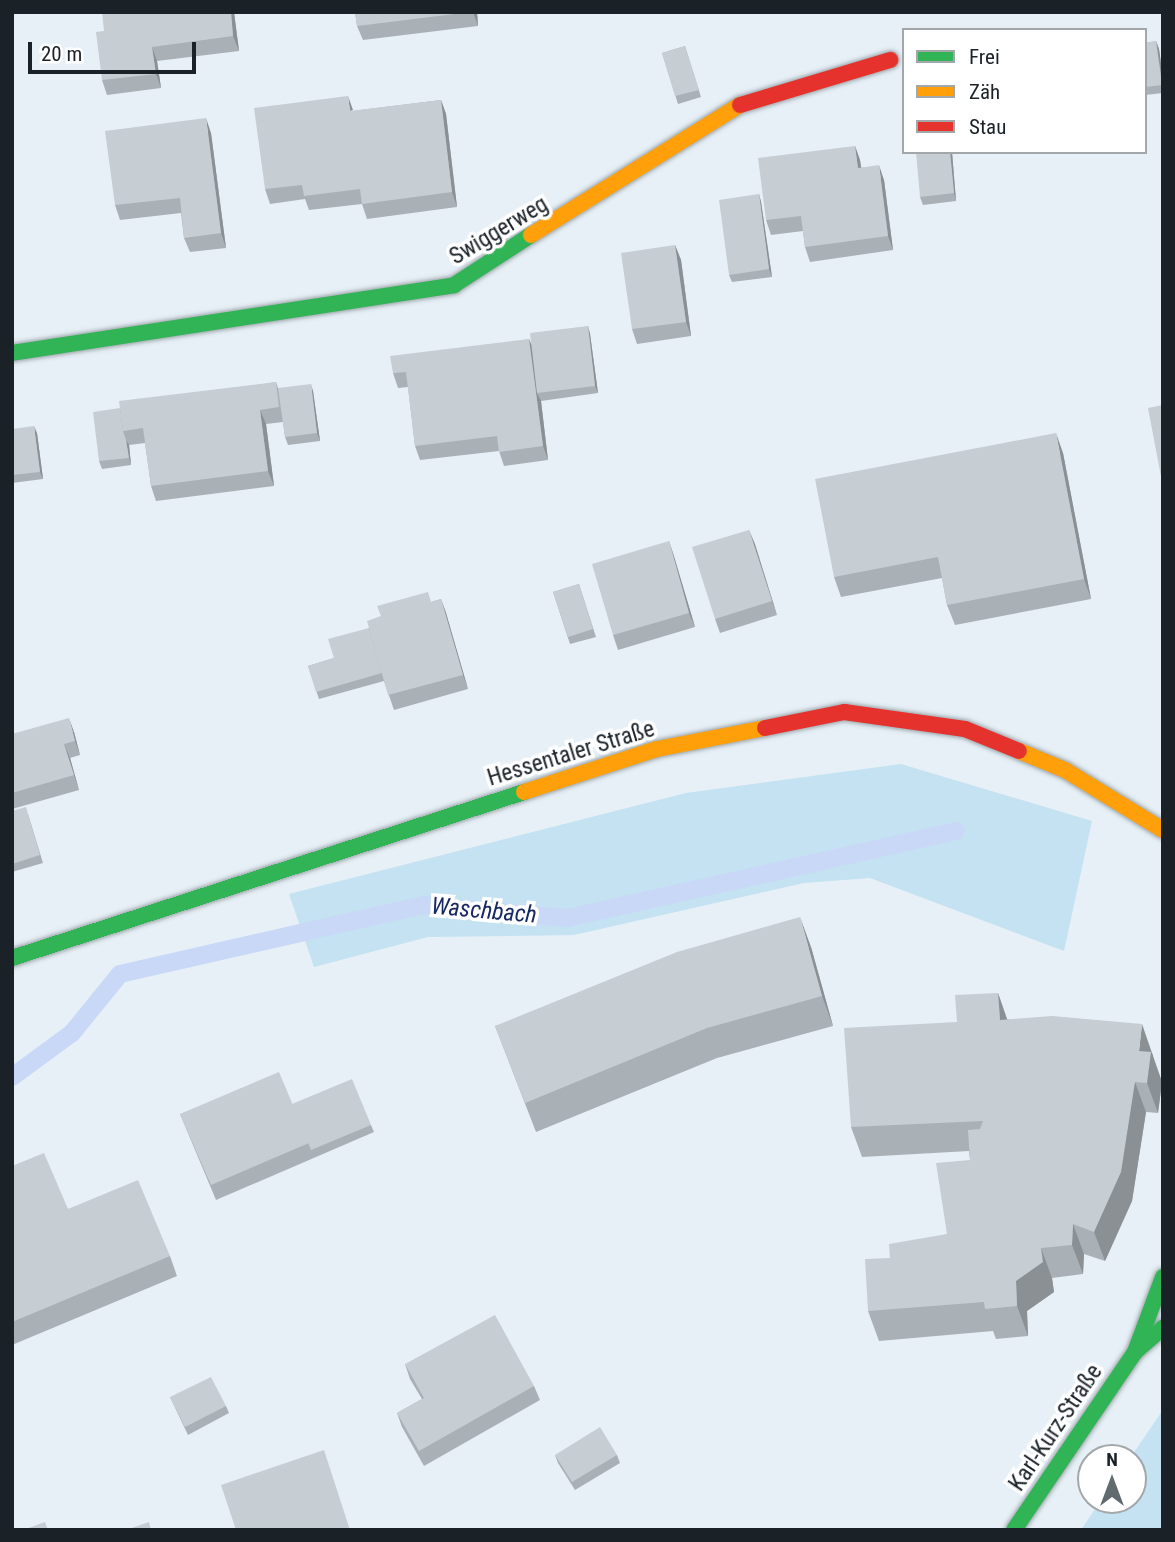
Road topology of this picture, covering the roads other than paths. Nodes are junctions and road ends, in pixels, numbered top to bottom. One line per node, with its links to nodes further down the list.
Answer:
1 (890, 60): 2 (main road, Swiggerweg)
2 (12, 353)
3 (1144, 814): 4 (main road, Hessentaler Straße); 5 (main road, Hessentaler Straße); 6 (main road, Hessentaler Straße)
4 (1163, 819)
5 (1163, 830)
6 (12, 958)
7 (1163, 1276): 9 (main road, Karl-Kurz-Straße)
8 (1163, 1328): 9 (main road, Karl-Kurz-Straße)
9 (1135, 1352): 10 (main road, Karl-Kurz-Straße)
10 (1014, 1530)

